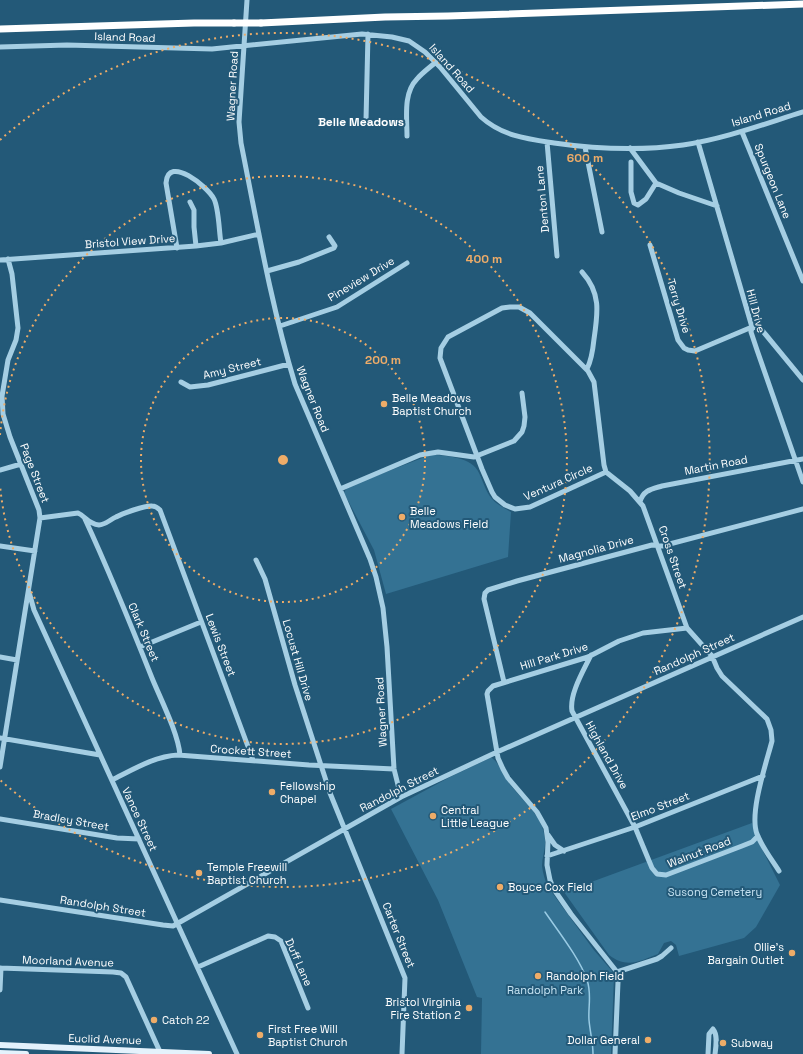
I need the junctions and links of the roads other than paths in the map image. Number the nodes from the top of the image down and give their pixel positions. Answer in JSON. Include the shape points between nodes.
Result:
{"nodes":[{"id":1,"x":247,"y":0,"type":"edge"},
{"id":2,"x":803,"y":4,"type":"edge"},
{"id":3,"x":0,"y":29,"type":"edge"},
{"id":4,"x":368,"y":34,"type":"junction"},
{"id":5,"x":244,"y":46,"type":"junction"},
{"id":6,"x":0,"y":47,"type":"edge"},
{"id":7,"x":436,"y":62,"type":"junction"},
{"id":8,"x":803,"y":112,"type":"edge"},
{"id":9,"x":366,"y":120,"type":"dead end"},
{"id":10,"x":742,"y":132,"type":"junction"},
{"id":11,"x":407,"y":136,"type":"dead end"},
{"id":12,"x":547,"y":142,"type":"junction"},
{"id":13,"x":698,"y":142,"type":"junction"},
{"id":14,"x":585,"y":147,"type":"junction"},
{"id":15,"x":630,"y":148,"type":"junction"},
{"id":16,"x":631,"y":162,"type":"dead end"},
{"id":17,"x":656,"y":183,"type":"junction"},
{"id":18,"x":190,"y":202,"type":"dead end"},
{"id":19,"x":717,"y":206,"type":"junction"},
{"id":20,"x":602,"y":232,"type":"dead end"},
{"id":21,"x":259,"y":234,"type":"junction"},
{"id":22,"x":329,"y":237,"type":"dead end"},
{"id":23,"x":221,"y":243,"type":"junction"},
{"id":24,"x":650,"y":245,"type":"dead end"},
{"id":25,"x":196,"y":246,"type":"junction"},
{"id":26,"x":177,"y":248,"type":"junction"},
{"id":27,"x":557,"y":256,"type":"dead end"},
{"id":28,"x":8,"y":259,"type":"junction"},
{"id":29,"x":0,"y":260,"type":"edge"},
{"id":30,"x":407,"y":263,"type":"dead end"},
{"id":31,"x":267,"y":271,"type":"junction"},
{"id":32,"x":582,"y":272,"type":"dead end"},
{"id":33,"x":803,"y":282,"type":"edge"},
{"id":34,"x":280,"y":326,"type":"junction"},
{"id":35,"x":752,"y":327,"type":"junction"},
{"id":36,"x":289,"y":364,"type":"junction"},
{"id":37,"x":587,"y":369,"type":"junction"},
{"id":38,"x":803,"y":380,"type":"edge"},
{"id":39,"x":181,"y":382,"type":"dead end"},
{"id":40,"x":522,"y":393,"type":"dead end"},
{"id":41,"x":477,"y":456,"type":"junction"},
{"id":42,"x":803,"y":459,"type":"edge"},
{"id":43,"x":796,"y":460,"type":"junction"},
{"id":44,"x":21,"y":464,"type":"junction"},
{"id":45,"x":0,"y":470,"type":"edge"},
{"id":46,"x":606,"y":472,"type":"junction"},
{"id":47,"x":803,"y":482,"type":"edge"},
{"id":48,"x":340,"y":488,"type":"junction"},
{"id":49,"x":640,"y":502,"type":"junction"},
{"id":50,"x":803,"y":510,"type":"edge"},
{"id":51,"x":40,"y":518,"type":"junction"},
{"id":52,"x":84,"y":519,"type":"junction"},
{"id":53,"x":0,"y":546,"type":"edge"},
{"id":54,"x":658,"y":546,"type":"junction"},
{"id":55,"x":35,"y":552,"type":"junction"},
{"id":56,"x":256,"y":560,"type":"dead end"},
{"id":57,"x":28,"y":591,"type":"junction"},
{"id":58,"x":803,"y":617,"type":"edge"},
{"id":59,"x":201,"y":622,"type":"junction"},
{"id":60,"x":687,"y":628,"type":"junction"},
{"id":61,"x":140,"y":647,"type":"junction"},
{"id":62,"x":591,"y":655,"type":"junction"},
{"id":63,"x":712,"y":656,"type":"junction"},
{"id":64,"x":0,"y":657,"type":"edge"},
{"id":65,"x":17,"y":660,"type":"junction"},
{"id":66,"x":504,"y":682,"type":"junction"},
{"id":67,"x":575,"y":718,"type":"junction"},
{"id":68,"x":2,"y":738,"type":"edge"},
{"id":69,"x":497,"y":752,"type":"junction"},
{"id":70,"x":100,"y":755,"type":"junction"},
{"id":71,"x":180,"y":755,"type":"junction"},
{"id":72,"x":253,"y":760,"type":"junction"},
{"id":73,"x":321,"y":765,"type":"junction"},
{"id":74,"x":0,"y":767,"type":"edge"},
{"id":75,"x":394,"y":769,"type":"junction"},
{"id":76,"x":763,"y":776,"type":"junction"},
{"id":77,"x":112,"y":780,"type":"junction"},
{"id":78,"x":401,"y":797,"type":"junction"},
{"id":79,"x":0,"y":819,"type":"edge"},
{"id":80,"x":635,"y":827,"type":"junction"},
{"id":81,"x":345,"y":830,"type":"junction"},
{"id":82,"x":548,"y":835,"type":"junction"},
{"id":83,"x":758,"y":836,"type":"junction"},
{"id":84,"x":139,"y":839,"type":"junction"},
{"id":85,"x":564,"y":851,"type":"junction"},
{"id":86,"x":547,"y":856,"type":"junction"},
{"id":87,"x":650,"y":863,"type":"joint"},
{"id":88,"x":779,"y":871,"type":"dead end"},
{"id":89,"x":0,"y":900,"type":"edge"},
{"id":90,"x":178,"y":923,"type":"junction"},
{"id":91,"x":671,"y":948,"type":"dead end"},
{"id":92,"x":198,"y":967,"type":"junction"},
{"id":93,"x":0,"y":968,"type":"edge"},
{"id":94,"x":617,"y":972,"type":"junction"},
{"id":95,"x":0,"y":990,"type":"edge"},
{"id":96,"x":308,"y":1008,"type":"dead end"},
{"id":97,"x":0,"y":1045,"type":"edge"},
{"id":98,"x":160,"y":1052,"type":"edge"},
{"id":99,"x":0,"y":1053,"type":"edge"},
{"id":100,"x":26,"y":1054,"type":"edge"},
{"id":101,"x":209,"y":1054,"type":"edge"},
{"id":102,"x":237,"y":1054,"type":"edge"},
{"id":103,"x":402,"y":1054,"type":"edge"},
{"id":104,"x":615,"y":1054,"type":"edge"},
{"id":105,"x":708,"y":1054,"type":"edge"},
{"id":106,"x":715,"y":1054,"type":"edge"}],
"edges":[{"from":1,"to":5,"type":"street","name":"Wagner Road"},
{"from":2,"to":3,"type":"highway","bridge":true},
{"from":4,"to":5,"type":"street","name":"Island Road"},
{"from":4,"to":7,"type":"street","name":"Island Road","via":[[409,41]]},
{"from":4,"to":9,"type":"street"},
{"from":5,"to":6,"type":"street","name":"Island Road","via":[[194,49],[73,45]]},
{"from":5,"to":21,"type":"street","name":"Wagner Road","via":[[239,130]]},
{"from":7,"to":11,"type":"street","via":[[417,79],[409,92]]},
{"from":7,"to":12,"type":"street","name":"Island Road","via":[[481,117],[493,127],[511,135]]},
{"from":8,"to":10,"type":"street","name":"Island Road"},
{"from":10,"to":13,"type":"street","name":"Island Road"},
{"from":10,"to":33,"type":"street","name":"Spurgeon Lane"},
{"from":12,"to":14,"type":"street","name":"Island Road"},
{"from":12,"to":27,"type":"street","name":"Denton Lane"},
{"from":13,"to":15,"type":"street","name":"Island Road"},
{"from":13,"to":19,"type":"street","name":"Hill Drive"},
{"from":14,"to":15,"type":"street","name":"Island Road"},
{"from":14,"to":20,"type":"street"},
{"from":15,"to":17,"type":"street"},
{"from":16,"to":17,"type":"street","via":[[633,201],[636,204],[646,199]]},
{"from":17,"to":19,"type":"street"},
{"from":18,"to":25,"type":"street","via":[[194,210]]},
{"from":19,"to":35,"type":"street","name":"Hill Drive"},
{"from":21,"to":23,"type":"street","name":"Bristol View Drive"},
{"from":21,"to":31,"type":"street","name":"Wagner Road"},
{"from":22,"to":31,"type":"street","via":[[334,248]]},
{"from":23,"to":25,"type":"street","name":"Bristol View Drive"},
{"from":23,"to":26,"type":"street","via":[[215,202],[211,194],[202,184],[183,173],[172,172],[166,183]]},
{"from":24,"to":35,"type":"street","name":"Terry Drive","via":[[678,340],[684,348],[698,351]]},
{"from":25,"to":26,"type":"street","name":"Bristol View Drive"},
{"from":26,"to":28,"type":"street","name":"Bristol View Drive"},
{"from":28,"to":29,"type":"street","name":"Bristol View Drive"},
{"from":28,"to":44,"type":"street","name":"Page Street","via":[[12,274],[17,334],[8,360],[2,405],[5,424]]},
{"from":30,"to":34,"type":"street","name":"Pineview Drive","via":[[337,307]]},
{"from":31,"to":34,"type":"street","name":"Wagner Road"},
{"from":32,"to":37,"type":"street","via":[[594,289],[598,308]]},
{"from":34,"to":36,"type":"street","name":"Wagner Road"},
{"from":35,"to":38,"type":"street","via":[[760,328]]},
{"from":35,"to":43,"type":"street","name":"Hill Drive","via":[[751,332]]},
{"from":36,"to":39,"type":"street","name":"Amy Street","via":[[208,385],[190,387]]},
{"from":36,"to":48,"type":"street","name":"Wagner Road","via":[[295,384]]},
{"from":37,"to":41,"type":"street","name":"Ventura Circle","via":[[530,313],[519,307],[502,308],[448,337],[441,348],[441,362]]},
{"from":37,"to":46,"type":"street","name":"Ventura Circle","via":[[594,382]]},
{"from":40,"to":41,"type":"street","via":[[525,421],[522,432],[514,441]]},
{"from":41,"to":46,"type":"street","name":"Ventura Circle","via":[[495,497],[505,505],[515,508],[536,505]]},
{"from":41,"to":48,"type":"street","via":[[446,452],[426,453]]},
{"from":42,"to":43,"type":"street","name":"Martin Road"},
{"from":43,"to":47,"type":"street","name":"Hill Drive"},
{"from":43,"to":49,"type":"street","name":"Martin Road","via":[[655,488],[645,492]]},
{"from":44,"to":45,"type":"street"},
{"from":44,"to":51,"type":"street","name":"Page Street"},
{"from":46,"to":49,"type":"street","name":"Cross Street","via":[[630,490]]},
{"from":48,"to":75,"type":"street","name":"Wagner Road","via":[[370,559],[379,590],[387,647]]},
{"from":49,"to":54,"type":"street","name":"Cross Street","via":[[648,516]]},
{"from":50,"to":54,"type":"street","name":"Magnolia Drive"},
{"from":51,"to":52,"type":"street","name":"Lewis Street","via":[[74,512],[81,514]]},
{"from":51,"to":55,"type":"street","name":"Page Street"},
{"from":52,"to":59,"type":"street","name":"Lewis Street","via":[[103,524],[125,513],[150,506],[160,510]]},
{"from":52,"to":61,"type":"street","name":"Clark Street"},
{"from":53,"to":55,"type":"street"},
{"from":54,"to":60,"type":"street","name":"Cross Street"},
{"from":54,"to":66,"type":"street","name":"Magnolia Drive","via":[[652,545],[488,590],[484,599]]},
{"from":55,"to":57,"type":"street","name":"Page Street"},
{"from":56,"to":73,"type":"street","name":"Locust Hill Drive","via":[[265,580]]},
{"from":57,"to":65,"type":"street","name":"Page Street"},
{"from":57,"to":70,"type":"street","name":"Vance Street","via":[[34,610]]},
{"from":58,"to":63,"type":"street","name":"Randolph Street"},
{"from":59,"to":61,"type":"street"},
{"from":59,"to":72,"type":"street","name":"Lewis Street"},
{"from":60,"to":62,"type":"street","name":"Hill Park Drive","via":[[643,633],[618,641]]},
{"from":60,"to":63,"type":"street","name":"Cross Street"},
{"from":61,"to":71,"type":"street","name":"Clark Street","via":[[179,745]]},
{"from":62,"to":66,"type":"street","name":"Hill Park Drive"},
{"from":62,"to":67,"type":"street","name":"Highland Drive","via":[[580,678],[571,707]]},
{"from":63,"to":67,"type":"street","name":"Randolph Street"},
{"from":63,"to":76,"type":"street","name":"Cross Street","via":[[722,676],[764,715],[769,724],[772,741]]},
{"from":64,"to":65,"type":"street"},
{"from":65,"to":68,"type":"street","name":"Page Street"},
{"from":66,"to":69,"type":"street","name":"Hill Park Drive","via":[[490,688],[486,694]]},
{"from":67,"to":69,"type":"street","name":"Randolph Street"},
{"from":67,"to":80,"type":"street","name":"Highland Drive"},
{"from":68,"to":70,"type":"street"},
{"from":68,"to":74,"type":"street","name":"Page Street"},
{"from":69,"to":78,"type":"street","name":"Randolph Street"},
{"from":69,"to":82,"type":"street","via":[[508,778],[537,812]]},
{"from":70,"to":77,"type":"street","name":"Vance Street"},
{"from":71,"to":72,"type":"street","name":"Crockett Street"},
{"from":71,"to":77,"type":"street","name":"Crockett Street","via":[[154,760]]},
{"from":72,"to":73,"type":"street","name":"Crockett Street"},
{"from":73,"to":75,"type":"street","name":"Crockett Street"},
{"from":73,"to":81,"type":"street","name":"Locust Hill Drive"},
{"from":75,"to":78,"type":"street","name":"Wagner Road"},
{"from":76,"to":80,"type":"street","name":"Elmo Street"},
{"from":76,"to":83,"type":"street","name":"Cross Street","via":[[756,809]]},
{"from":77,"to":84,"type":"street","name":"Vance Street"},
{"from":78,"to":81,"type":"street","name":"Randolph Street"},
{"from":79,"to":84,"type":"street","name":"Bradley Street","via":[[117,838]]},
{"from":80,"to":85,"type":"street","name":"Elmo Street"},
{"from":80,"to":87,"type":"street","name":"Highland Drive"},
{"from":81,"to":90,"type":"street","name":"Randolph Street"},
{"from":81,"to":103,"type":"street","name":"Carter Street","via":[[405,978]]},
{"from":82,"to":85,"type":"street","via":[[555,845]]},
{"from":82,"to":86,"type":"street"},
{"from":83,"to":87,"type":"street","name":"Walnut Road","via":[[752,842],[666,875],[657,874]]},
{"from":83,"to":88,"type":"street"},
{"from":84,"to":90,"type":"street","name":"Vance Street"},
{"from":85,"to":86,"type":"street","name":"Elmo Street"},
{"from":86,"to":94,"type":"street","via":[[548,873],[553,888]]},
{"from":89,"to":90,"type":"street","name":"Randolph Street","via":[[163,926]]},
{"from":90,"to":92,"type":"street","name":"Vance Street"},
{"from":91,"to":94,"type":"street","via":[[656,959]]},
{"from":92,"to":96,"type":"street","name":"Duff Lane","via":[[263,938],[275,936],[280,941]]},
{"from":92,"to":102,"type":"street","name":"Vance Street"},
{"from":93,"to":95,"type":"street"},
{"from":93,"to":98,"type":"street","name":"Moorland Avenue","via":[[123,974]]},
{"from":94,"to":104,"type":"street"},
{"from":97,"to":98,"type":"main road","name":"Euclid Avenue"},
{"from":98,"to":101,"type":"main road","name":"Euclid Avenue"},
{"from":99,"to":100,"type":"main road"},
{"from":105,"to":106,"type":"street","via":[[713,1029],[716,1031]]}]}
